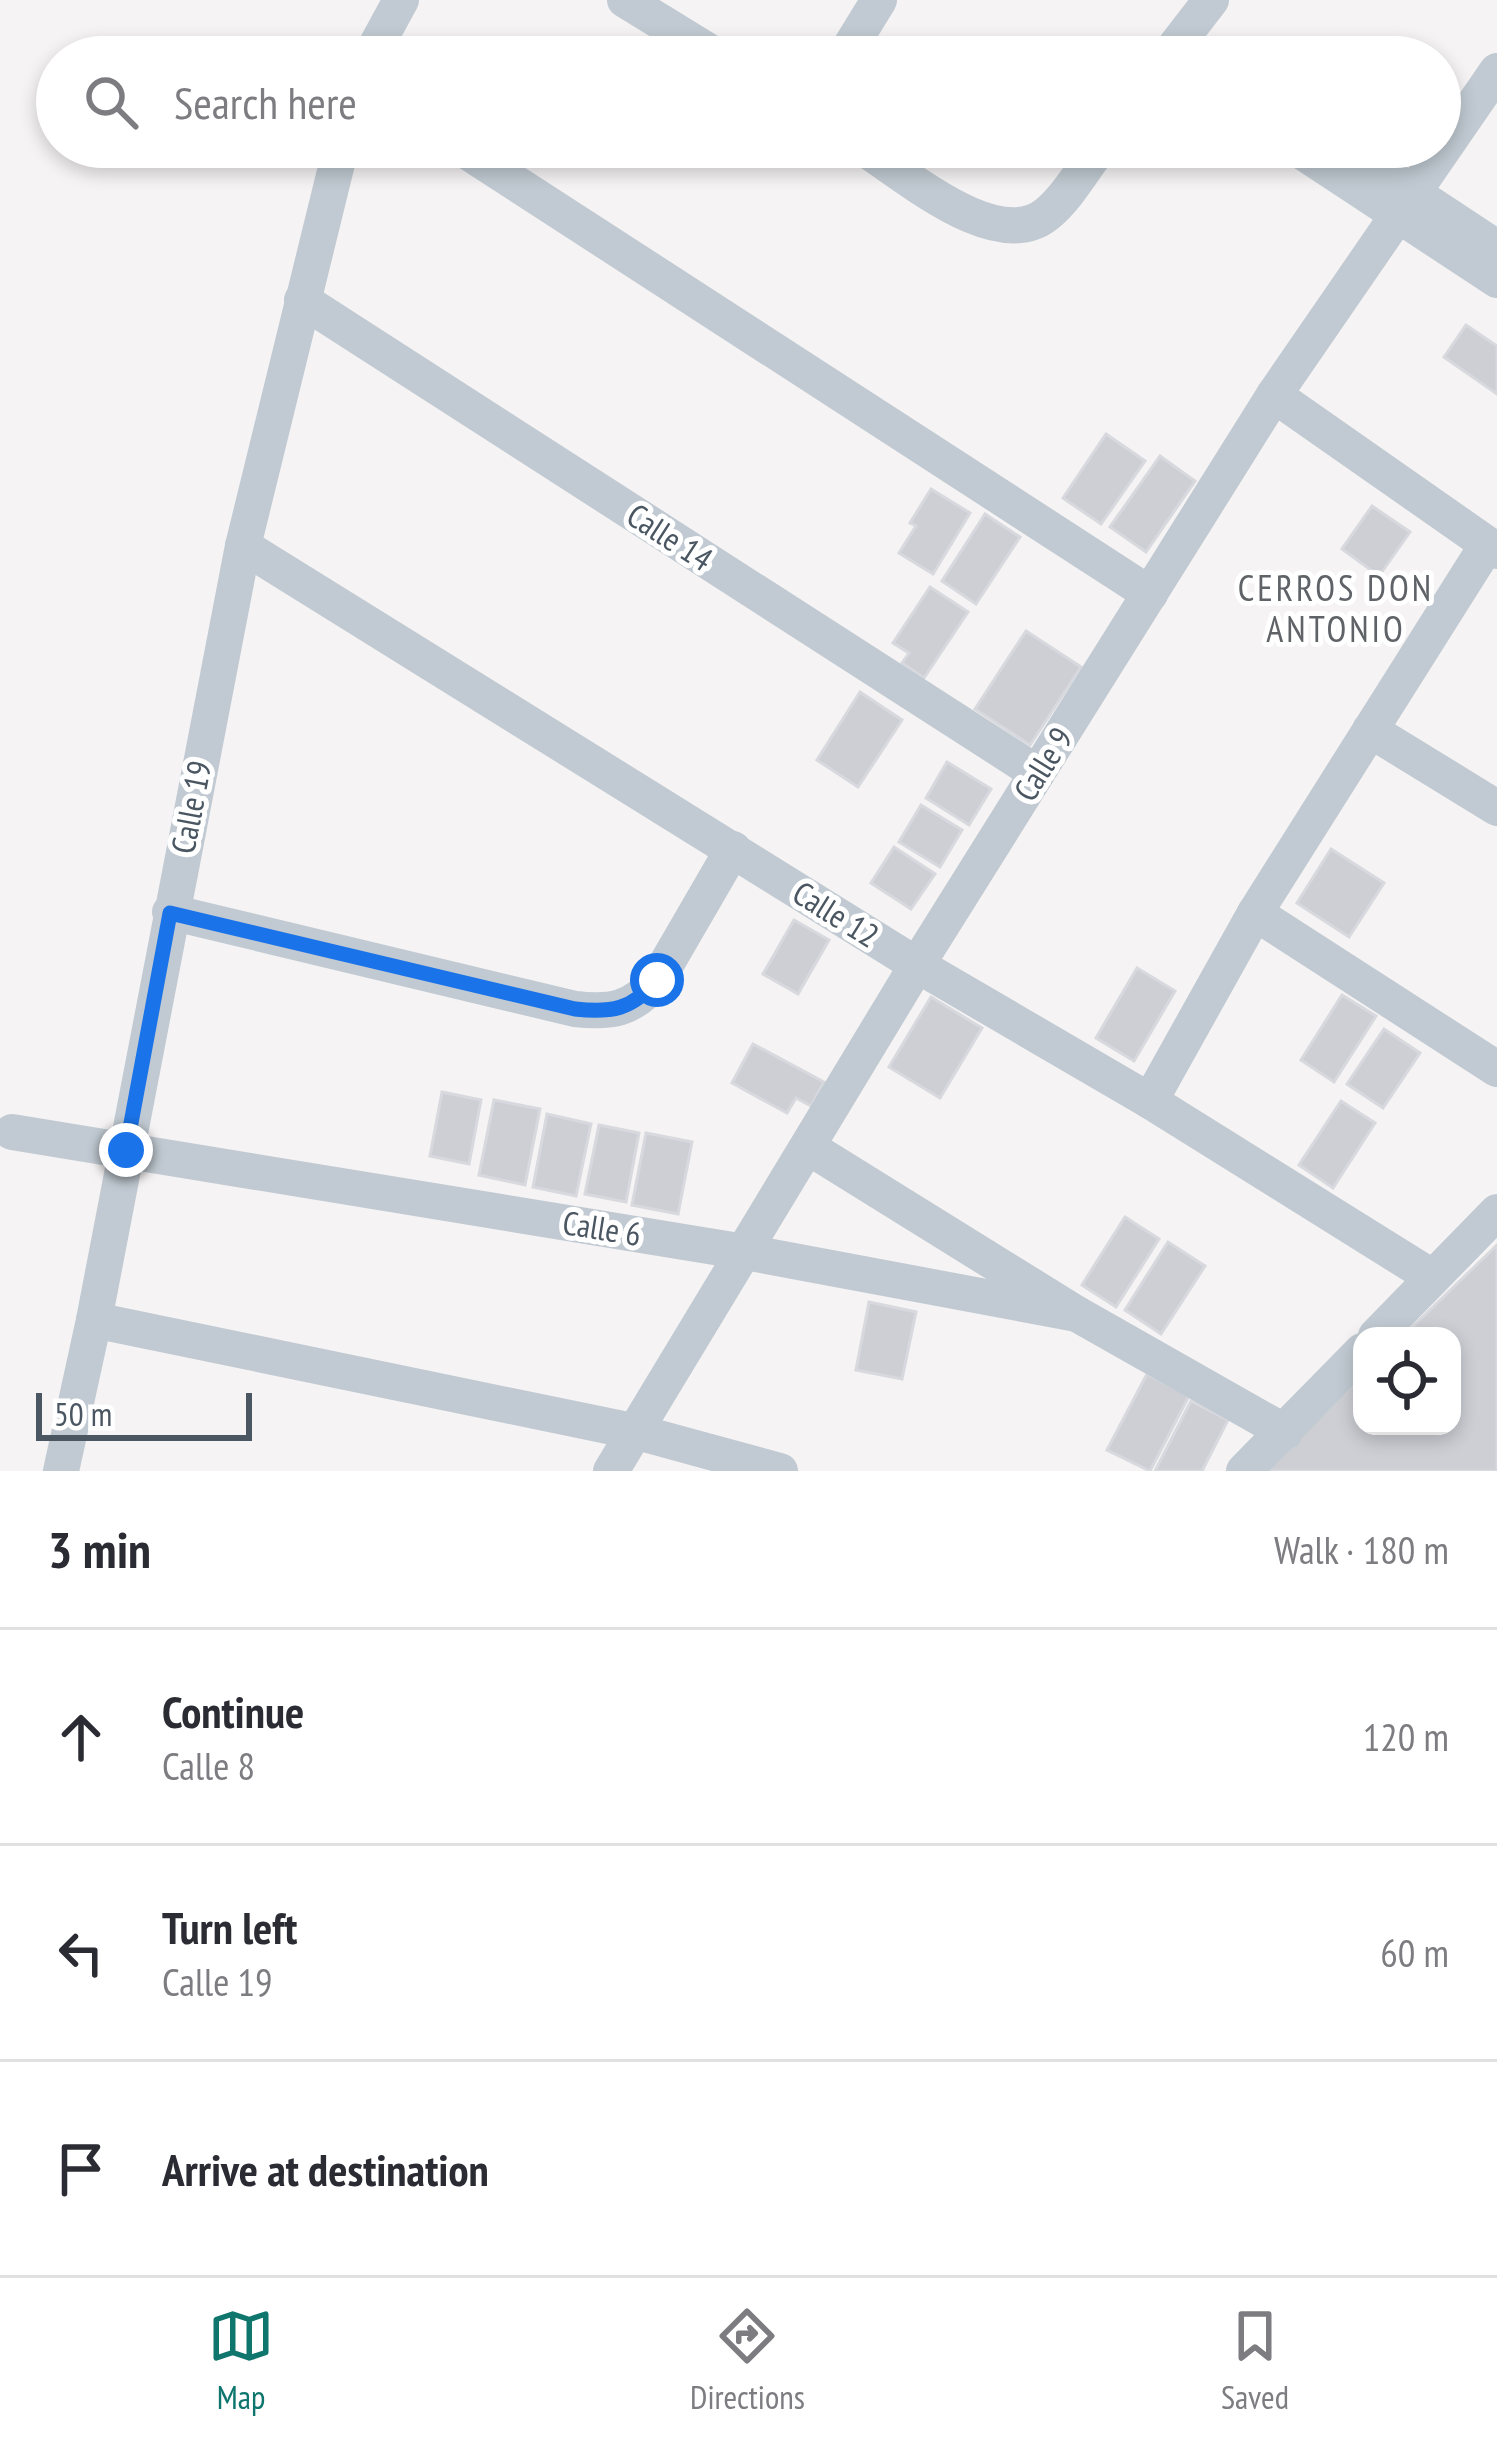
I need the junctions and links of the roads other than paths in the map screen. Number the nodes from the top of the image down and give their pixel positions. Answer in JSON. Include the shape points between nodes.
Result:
{"nodes":[{"id":1,"x":401,"y":0,"type":"edge"},
{"id":2,"x":879,"y":0,"type":"edge"},
{"id":3,"x":1211,"y":0,"type":"edge"},
{"id":4,"x":630,"y":1,"type":"edge"},
{"id":5,"x":381,"y":36,"type":"edge"},
{"id":6,"x":685,"y":36,"type":"edge"},
{"id":7,"x":857,"y":36,"type":"edge"},
{"id":8,"x":1194,"y":36,"type":"edge"},
{"id":9,"x":1497,"y":71,"type":"edge"},
{"id":10,"x":1461,"y":122,"type":"edge"},
{"id":11,"x":335,"y":168,"type":"edge"},
{"id":12,"x":492,"y":168,"type":"edge"},
{"id":13,"x":895,"y":168,"type":"edge"},
{"id":14,"x":1084,"y":168,"type":"edge"},
{"id":15,"x":1334,"y":168,"type":"edge"},
{"id":16,"x":1366,"y":168,"type":"edge"},
{"id":17,"x":1428,"y":168,"type":"edge"},
{"id":18,"x":1403,"y":204,"type":"junction"},
{"id":19,"x":1497,"y":248,"type":"edge"},
{"id":20,"x":1497,"y":280,"type":"edge"},
{"id":21,"x":302,"y":300,"type":"junction"},
{"id":22,"x":1274,"y":395,"type":"junction"},
{"id":23,"x":243,"y":546,"type":"junction"},
{"id":24,"x":1492,"y":548,"type":"edge"},
{"id":25,"x":1150,"y":594,"type":"junction"},
{"id":26,"x":1370,"y":730,"type":"junction"},
{"id":27,"x":1037,"y":773,"type":"junction"},
{"id":28,"x":1497,"y":808,"type":"edge"},
{"id":29,"x":733,"y":849,"type":"junction"},
{"id":30,"x":170,"y":913,"type":"junction"},
{"id":31,"x":1255,"y":913,"type":"junction"},
{"id":32,"x":917,"y":965,"type":"junction"},
{"id":33,"x":1497,"y":1069,"type":"edge"},
{"id":34,"x":1150,"y":1101,"type":"junction"},
{"id":35,"x":12,"y":1132,"type":"dead end"},
{"id":36,"x":808,"y":1147,"type":"junction"},
{"id":37,"x":126,"y":1150,"type":"junction"},
{"id":38,"x":1497,"y":1212,"type":"edge"},
{"id":39,"x":745,"y":1252,"type":"junction"},
{"id":40,"x":1432,"y":1277,"type":"junction"},
{"id":41,"x":1077,"y":1313,"type":"junction"},
{"id":42,"x":94,"y":1320,"type":"junction"},
{"id":43,"x":1385,"y":1327,"type":"edge"},
{"id":44,"x":1353,"y":1360,"type":"edge"},
{"id":45,"x":637,"y":1432,"type":"junction"},
{"id":46,"x":1285,"y":1432,"type":"junction"},
{"id":47,"x":61,"y":1471,"type":"edge"},
{"id":48,"x":611,"y":1471,"type":"edge"},
{"id":49,"x":780,"y":1471,"type":"edge"},
{"id":50,"x":1244,"y":1471,"type":"edge"}],
"edges":[{"from":1,"to":5,"type":"street"},
{"from":2,"to":7,"type":"street"},
{"from":3,"to":8,"type":"street"},
{"from":4,"to":6,"type":"street"},
{"from":9,"to":10,"type":"street","name":"Calle 9"},
{"from":11,"to":21,"type":"street","name":"Calle 19"},
{"from":12,"to":25,"type":"street"},
{"from":13,"to":14,"type":"street","via":[[993,225],[1046,216]]},
{"from":15,"to":18,"type":"street"},
{"from":16,"to":18,"type":"street"},
{"from":17,"to":18,"type":"street","name":"Calle 9"},
{"from":18,"to":19,"type":"street"},
{"from":18,"to":20,"type":"street"},
{"from":18,"to":22,"type":"street","name":"Calle 9"},
{"from":21,"to":23,"type":"street","name":"Calle 19"},
{"from":21,"to":27,"type":"street","name":"Calle 14"},
{"from":22,"to":24,"type":"street"},
{"from":22,"to":25,"type":"street","name":"Calle 9"},
{"from":23,"to":29,"type":"street","name":"Calle 12"},
{"from":23,"to":30,"type":"street","name":"Calle 19"},
{"from":24,"to":26,"type":"street"},
{"from":25,"to":27,"type":"street","name":"Calle 9"},
{"from":26,"to":28,"type":"street"},
{"from":26,"to":31,"type":"street"},
{"from":27,"to":32,"type":"street","name":"Calle 9"},
{"from":29,"to":30,"type":"street","via":[[657,980],[644,996],[607,1013]]},
{"from":29,"to":32,"type":"street","name":"Calle 12"},
{"from":30,"to":37,"type":"street","name":"Calle 19"},
{"from":31,"to":33,"type":"street"},
{"from":31,"to":34,"type":"street"},
{"from":32,"to":34,"type":"street","name":"Calle 12"},
{"from":32,"to":36,"type":"street","name":"Calle 9"},
{"from":34,"to":40,"type":"street","name":"Calle 12"},
{"from":35,"to":37,"type":"street","name":"Calle 6"},
{"from":36,"to":39,"type":"street","name":"Calle 9"},
{"from":36,"to":41,"type":"street"},
{"from":37,"to":39,"type":"street","name":"Calle 6"},
{"from":37,"to":42,"type":"street","name":"Calle 19"},
{"from":38,"to":40,"type":"street"},
{"from":39,"to":41,"type":"street","name":"Calle 6"},
{"from":39,"to":45,"type":"street","name":"Calle 9"},
{"from":40,"to":43,"type":"street"},
{"from":41,"to":46,"type":"street"},
{"from":42,"to":45,"type":"street"},
{"from":42,"to":47,"type":"street","name":"Calle 19"},
{"from":44,"to":46,"type":"street"},
{"from":45,"to":48,"type":"street","name":"Calle 9"},
{"from":45,"to":49,"type":"street"},
{"from":46,"to":50,"type":"street"}]}
